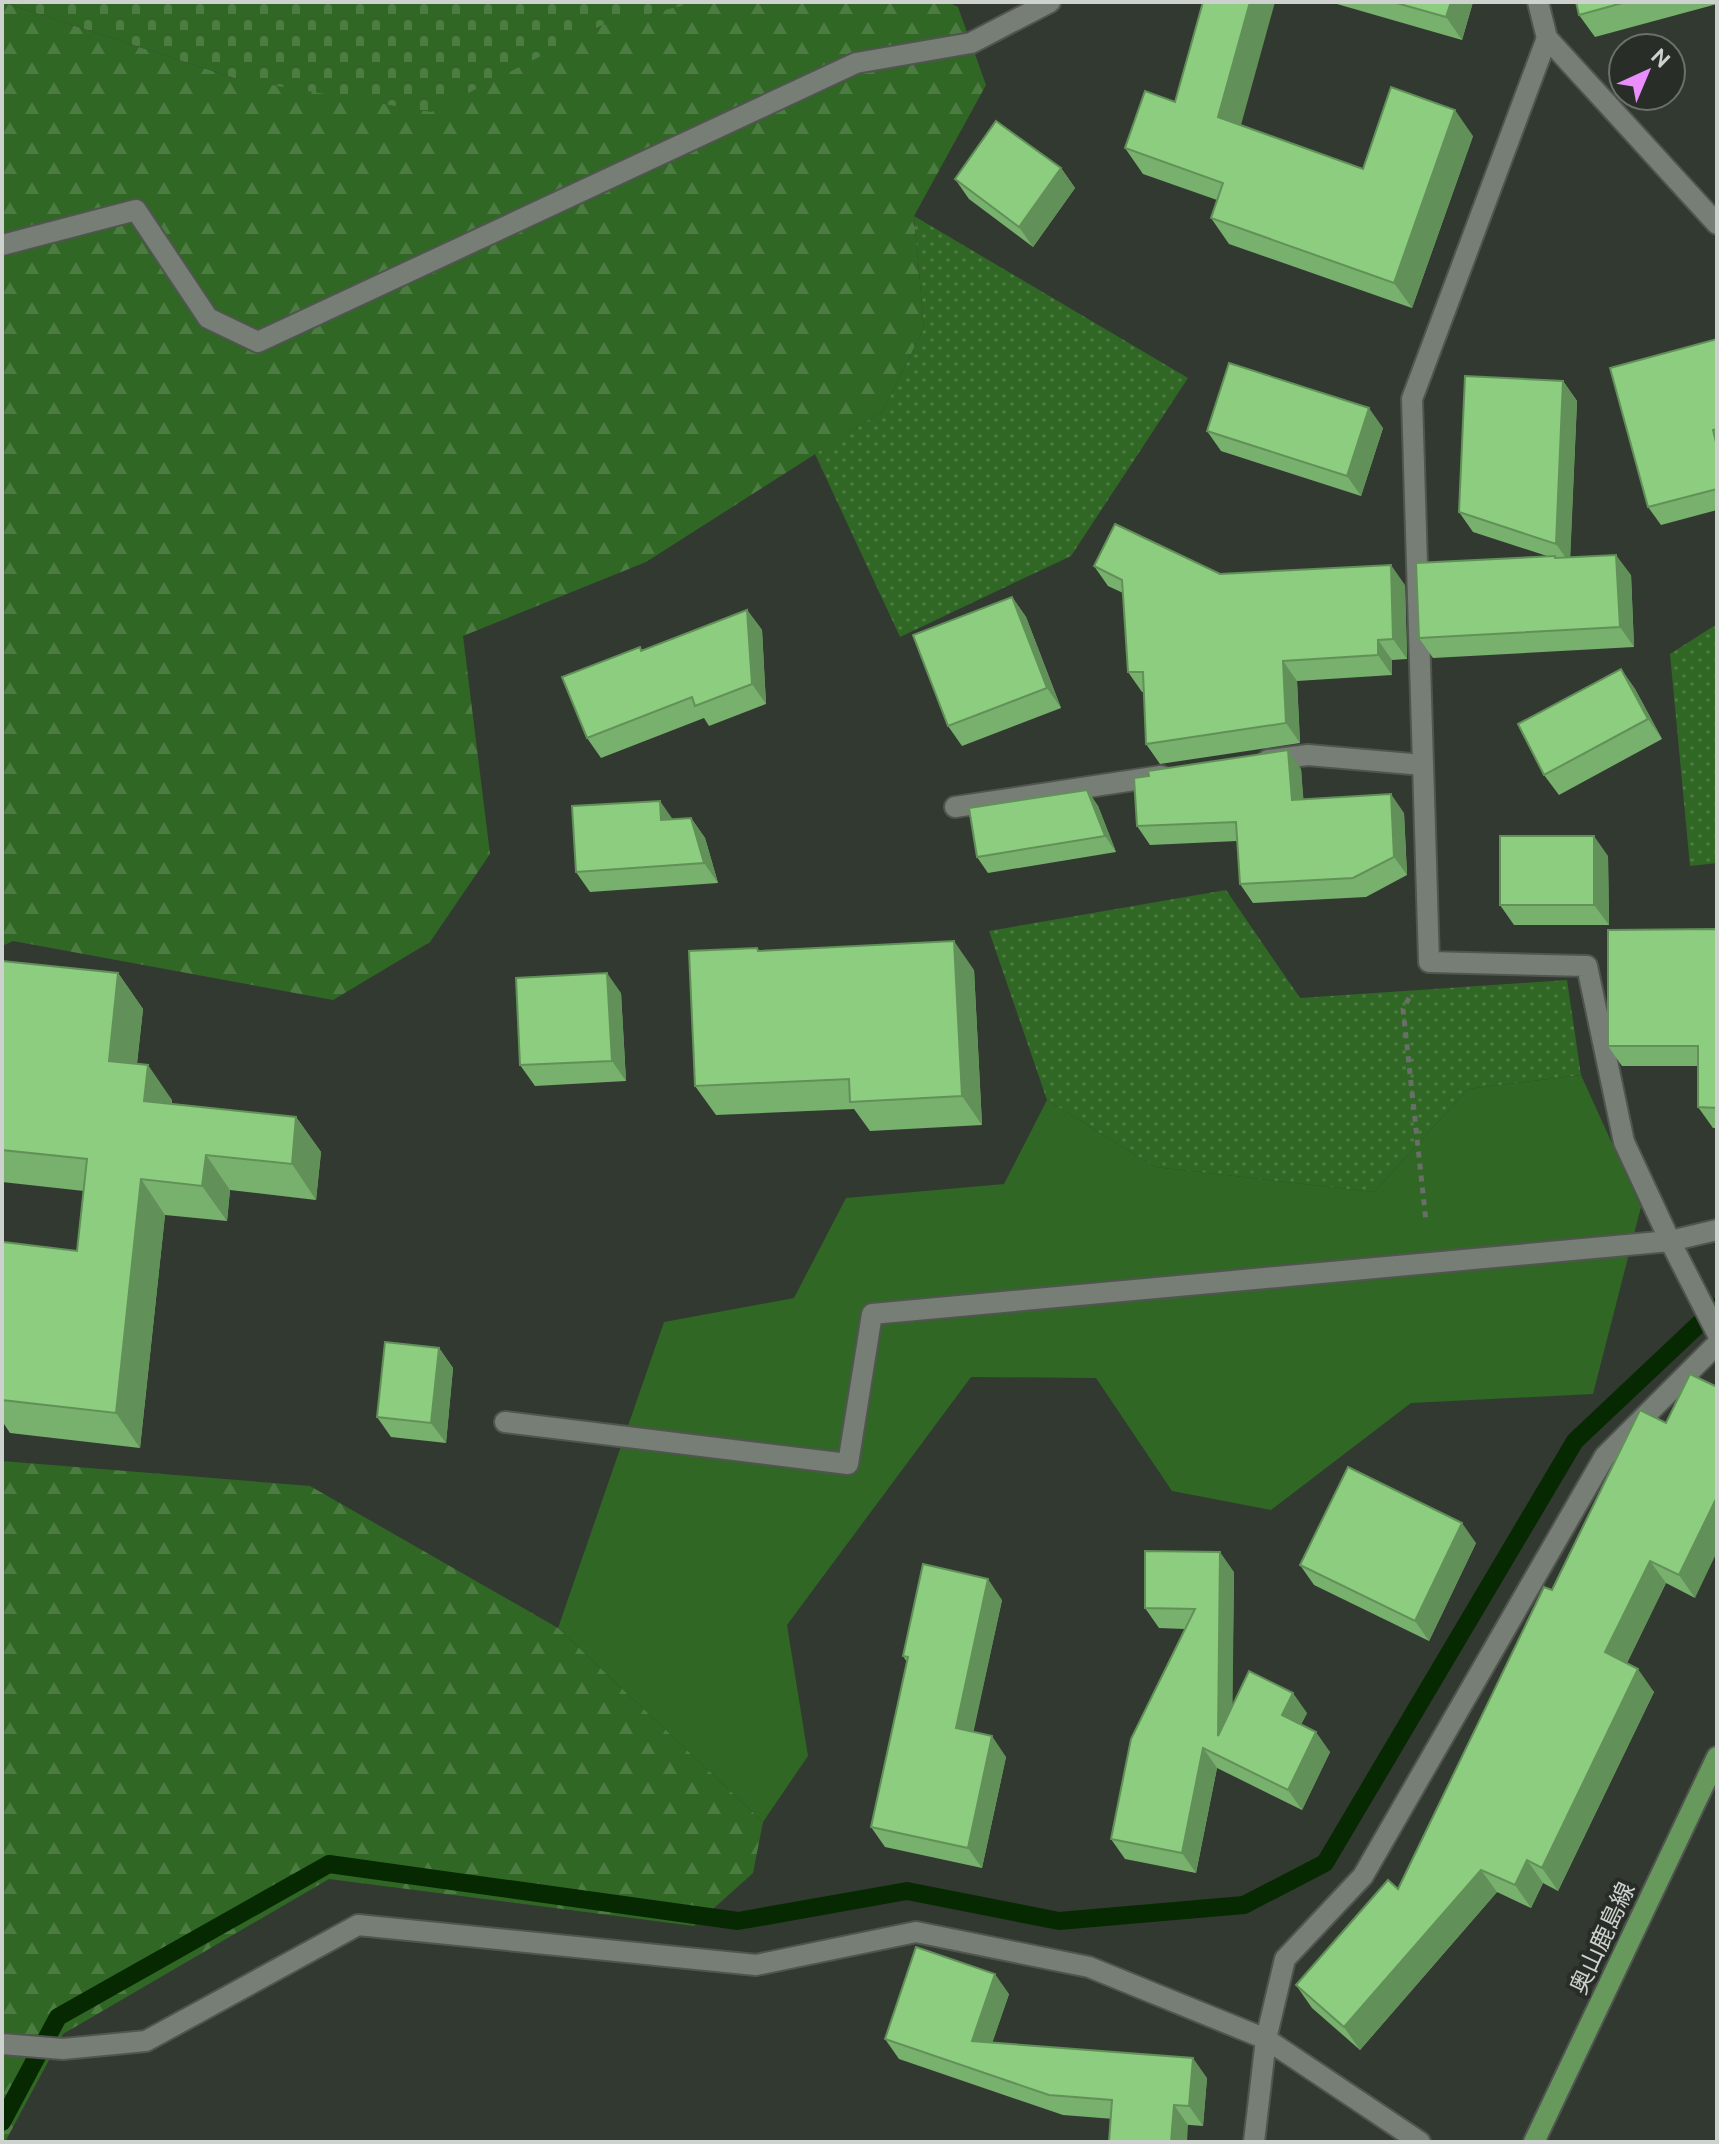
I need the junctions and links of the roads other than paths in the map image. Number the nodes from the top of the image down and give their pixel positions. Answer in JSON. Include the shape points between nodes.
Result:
{"nodes":[{"id":1,"x":1050,"y":2,"type":"edge"},
{"id":2,"x":1538,"y":2,"type":"edge"},
{"id":3,"x":1547,"y":38,"type":"junction"},
{"id":4,"x":1717,"y":224,"type":"edge"},
{"id":5,"x":2,"y":245,"type":"edge"},
{"id":6,"x":1247,"y":764,"type":"edge"},
{"id":7,"x":1423,"y":765,"type":"junction"},
{"id":8,"x":1185,"y":773,"type":"edge"},
{"id":9,"x":955,"y":807,"type":"dead end"},
{"id":10,"x":1717,"y":1230,"type":"edge"},
{"id":11,"x":1670,"y":1241,"type":"junction"},
{"id":12,"x":1717,"y":1333,"type":"edge"},
{"id":13,"x":1717,"y":1344,"type":"edge"},
{"id":14,"x":505,"y":1422,"type":"dead end"},
{"id":15,"x":1717,"y":1757,"type":"edge"},
{"id":16,"x":1266,"y":2039,"type":"junction"},
{"id":17,"x":11,"y":2044,"type":"edge"},
{"id":18,"x":1254,"y":2142,"type":"edge"},
{"id":19,"x":1420,"y":2142,"type":"edge"},
{"id":20,"x":1534,"y":2142,"type":"edge"}],
"edges":[{"from":1,"to":5,"type":"street","via":[[971,43],[856,63],[258,342],[208,318],[136,210]]},
{"from":2,"to":3,"type":"street"},
{"from":3,"to":4,"type":"street"},
{"from":3,"to":7,"type":"street","via":[[1412,399]]},
{"from":6,"to":7,"type":"street","via":[[1308,755]]},
{"from":7,"to":11,"type":"street","via":[[1429,962],[1587,966],[1624,1142]]},
{"from":8,"to":9,"type":"street"},
{"from":10,"to":11,"type":"street"},
{"from":11,"to":12,"type":"street"},
{"from":11,"to":14,"type":"street","via":[[872,1314],[848,1464]]},
{"from":13,"to":16,"type":"street","via":[[1605,1456],[1363,1876],[1285,1959]]},
{"from":15,"to":20,"type":"main road","name":"奥山鹿島線"},
{"from":16,"to":17,"type":"street","via":[[1089,1967],[916,1932],[756,1965],[358,1925],[146,2041],[63,2049]]},
{"from":16,"to":18,"type":"street"},
{"from":16,"to":19,"type":"street"}]}
